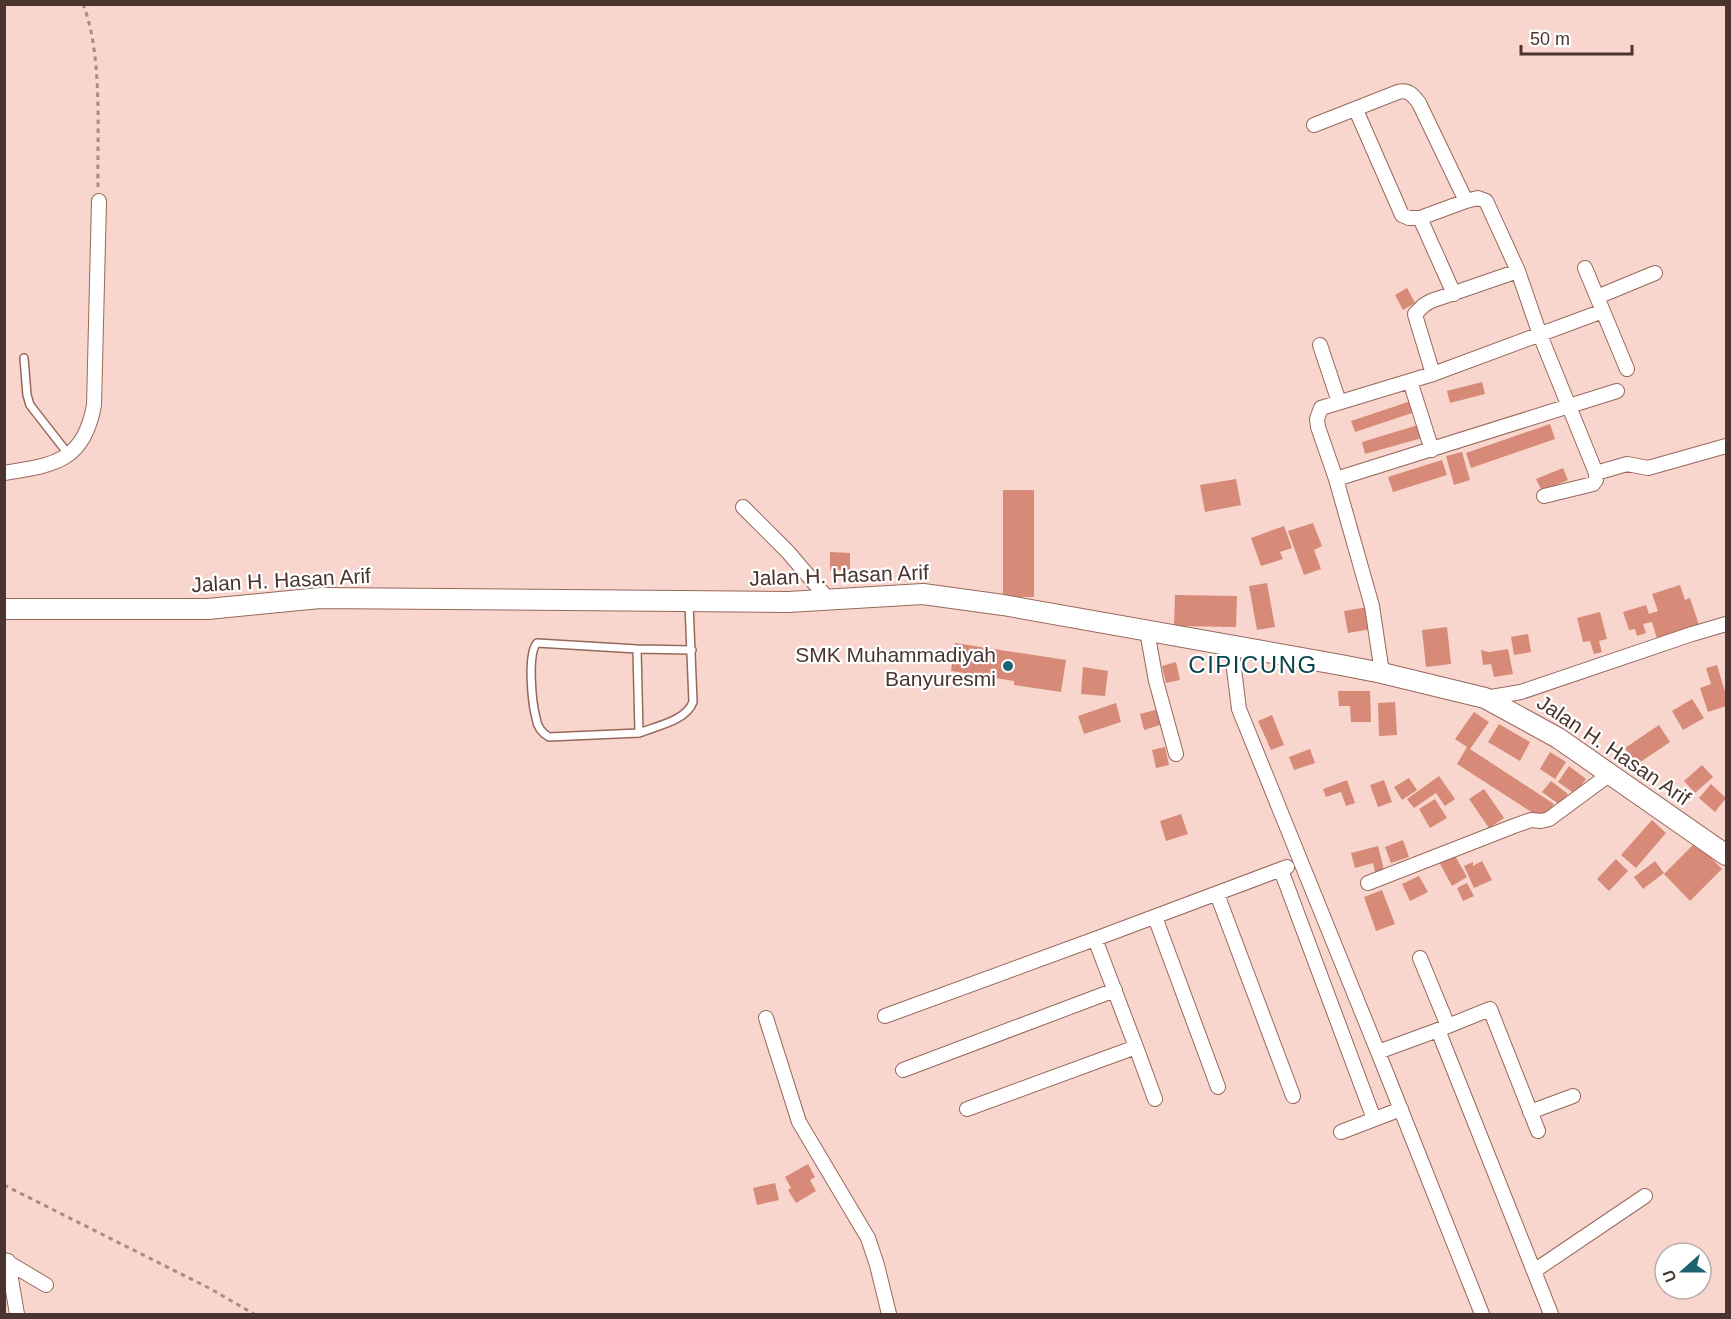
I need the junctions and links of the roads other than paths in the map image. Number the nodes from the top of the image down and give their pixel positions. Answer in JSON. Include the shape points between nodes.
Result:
{"nodes":[{"id":1,"x":1356,"y":110,"type":"junction"},
{"id":2,"x":1314,"y":125,"type":"dead end"},
{"id":3,"x":99,"y":201,"type":"road end"},
{"id":4,"x":1466,"y":201,"type":"junction"},
{"id":5,"x":1420,"y":218,"type":"junction"},
{"id":6,"x":1585,"y":268,"type":"dead end"},
{"id":7,"x":1518,"y":271,"type":"junction"},
{"id":8,"x":1655,"y":273,"type":"dead end"},
{"id":9,"x":1454,"y":294,"type":"junction"},
{"id":10,"x":1597,"y":297,"type":"junction"},
{"id":11,"x":1603,"y":311,"type":"junction"},
{"id":12,"x":1540,"y":335,"type":"junction"},
{"id":13,"x":1320,"y":345,"type":"dead end"},
{"id":14,"x":24,"y":358,"type":"dead end"},
{"id":15,"x":1627,"y":369,"type":"dead end"},
{"id":16,"x":1433,"y":374,"type":"junction"},
{"id":17,"x":1410,"y":381,"type":"junction"},
{"id":18,"x":1617,"y":391,"type":"dead end"},
{"id":19,"x":1339,"y":402,"type":"junction"},
{"id":20,"x":1568,"y":406,"type":"junction"},
{"id":21,"x":1726,"y":446,"type":"edge"},
{"id":22,"x":1432,"y":450,"type":"junction"},
{"id":23,"x":68,"y":453,"type":"junction"},
{"id":24,"x":4,"y":472,"type":"edge"},
{"id":25,"x":1596,"y":473,"type":"junction"},
{"id":26,"x":1336,"y":479,"type":"junction"},
{"id":27,"x":1544,"y":496,"type":"dead end"},
{"id":28,"x":743,"y":507,"type":"dead end"},
{"id":29,"x":828,"y":600,"type":"junction"},
{"id":30,"x":688,"y":601,"type":"junction"},
{"id":31,"x":4,"y":609,"type":"edge"},
{"id":32,"x":1726,"y":624,"type":"edge"},
{"id":33,"x":1147,"y":631,"type":"junction"},
{"id":34,"x":1231,"y":645,"type":"junction"},
{"id":35,"x":637,"y":649,"type":"junction"},
{"id":36,"x":692,"y":650,"type":"junction"},
{"id":37,"x":1382,"y":673,"type":"junction"},
{"id":38,"x":1485,"y":698,"type":"junction"},
{"id":39,"x":639,"y":733,"type":"junction"},
{"id":40,"x":1176,"y":754,"type":"dead end"},
{"id":41,"x":1610,"y":774,"type":"junction"},
{"id":42,"x":1726,"y":855,"type":"edge"},
{"id":43,"x":1301,"y":862,"type":"junction"},
{"id":44,"x":1281,"y":870,"type":"junction"},
{"id":45,"x":1368,"y":883,"type":"dead end"},
{"id":46,"x":1217,"y":894,"type":"junction"},
{"id":47,"x":1155,"y":917,"type":"junction"},
{"id":48,"x":1095,"y":939,"type":"junction"},
{"id":49,"x":1420,"y":958,"type":"dead end"},
{"id":50,"x":1115,"y":990,"type":"junction"},
{"id":51,"x":885,"y":1016,"type":"dead end"},
{"id":52,"x":766,"y":1017,"type":"dead end"},
{"id":53,"x":1443,"y":1028,"type":"junction"},
{"id":54,"x":1136,"y":1047,"type":"junction"},
{"id":55,"x":1378,"y":1052,"type":"junction"},
{"id":56,"x":903,"y":1070,"type":"dead end"},
{"id":57,"x":1218,"y":1087,"type":"dead end"},
{"id":58,"x":1293,"y":1096,"type":"dead end"},
{"id":59,"x":1573,"y":1096,"type":"dead end"},
{"id":60,"x":1155,"y":1099,"type":"dead end"},
{"id":61,"x":967,"y":1109,"type":"dead end"},
{"id":62,"x":1401,"y":1109,"type":"junction"},
{"id":63,"x":1530,"y":1112,"type":"junction"},
{"id":64,"x":1374,"y":1119,"type":"junction"},
{"id":65,"x":1538,"y":1131,"type":"dead end"},
{"id":66,"x":1341,"y":1132,"type":"dead end"},
{"id":67,"x":1645,"y":1196,"type":"dead end"},
{"id":68,"x":6,"y":1261,"type":"edge"},
{"id":69,"x":1534,"y":1271,"type":"junction"},
{"id":70,"x":46,"y":1285,"type":"dead end"},
{"id":71,"x":17,"y":1314,"type":"edge"},
{"id":72,"x":889,"y":1314,"type":"edge"},
{"id":73,"x":1482,"y":1314,"type":"edge"},
{"id":74,"x":1551,"y":1314,"type":"edge"}],
"edges":[{"from":1,"to":2,"type":"street"},
{"from":1,"to":4,"type":"street","via":[[1403,91],[1414,97]]},
{"from":1,"to":5,"type":"street","via":[[1402,215]]},
{"from":3,"to":23,"type":"street","via":[[94,405],[91,425],[83,440]]},
{"from":4,"to":5,"type":"street"},
{"from":4,"to":7,"type":"street","via":[[1486,201]]},
{"from":5,"to":9,"type":"street"},
{"from":6,"to":10,"type":"street"},
{"from":7,"to":9,"type":"street"},
{"from":7,"to":12,"type":"street"},
{"from":8,"to":10,"type":"street"},
{"from":9,"to":16,"type":"street","via":[[1424,305],[1415,314]]},
{"from":10,"to":11,"type":"street"},
{"from":11,"to":12,"type":"street"},
{"from":11,"to":15,"type":"street"},
{"from":12,"to":16,"type":"street"},
{"from":12,"to":20,"type":"street"},
{"from":13,"to":19,"type":"street"},
{"from":14,"to":23,"type":"lane","via":[[30,405]]},
{"from":16,"to":17,"type":"street"},
{"from":17,"to":19,"type":"street"},
{"from":17,"to":22,"type":"street"},
{"from":18,"to":20,"type":"street"},
{"from":19,"to":26,"type":"street","via":[[1321,408],[1317,419]]},
{"from":20,"to":22,"type":"street"},
{"from":20,"to":25,"type":"street"},
{"from":21,"to":25,"type":"street","via":[[1648,468],[1627,464]]},
{"from":22,"to":26,"type":"street"},
{"from":23,"to":24,"type":"street","via":[[47,466]]},
{"from":25,"to":27,"type":"street","via":[[1593,484]]},
{"from":26,"to":37,"type":"street","via":[[1372,606]]},
{"from":28,"to":29,"type":"street"},
{"from":29,"to":30,"type":"main road","name":"Jalan H. Hasan Arif"},
{"from":29,"to":33,"type":"main road","name":"Jalan H. Hasan Arif","via":[[923,594]]},
{"from":30,"to":31,"type":"main road","name":"Jalan H. Hasan Arif","via":[[320,598],[208,609]]},
{"from":30,"to":36,"type":"lane"},
{"from":32,"to":38,"type":"street","via":[[1521,692]]},
{"from":33,"to":34,"type":"main road","name":"Jalan H. Hasan Arif"},
{"from":33,"to":40,"type":"street"},
{"from":34,"to":37,"type":"main road","name":"Jalan H. Hasan Arif"},
{"from":34,"to":43,"type":"street","via":[[1239,709]]},
{"from":35,"to":36,"type":"lane"},
{"from":35,"to":39,"type":"lane"},
{"from":35,"to":39,"type":"lane","via":[[537,643],[532,650],[531,682],[536,720],[549,737]]},
{"from":36,"to":39,"type":"lane","via":[[690,710]]},
{"from":37,"to":38,"type":"main road","name":"Jalan H. Hasan Arif"},
{"from":38,"to":41,"type":"main road","name":"Jalan H. Hasan Arif","via":[[1558,738]]},
{"from":41,"to":42,"type":"main road","name":"Jalan H. Hasan Arif"},
{"from":41,"to":45,"type":"street","via":[[1549,819],[1522,823]]},
{"from":43,"to":44,"type":"street"},
{"from":43,"to":55,"type":"street"},
{"from":44,"to":46,"type":"street"},
{"from":44,"to":64,"type":"street"},
{"from":46,"to":47,"type":"street"},
{"from":46,"to":58,"type":"street"},
{"from":47,"to":48,"type":"street"},
{"from":47,"to":57,"type":"street"},
{"from":48,"to":50,"type":"street"},
{"from":48,"to":51,"type":"street"},
{"from":49,"to":53,"type":"street"},
{"from":50,"to":54,"type":"street"},
{"from":50,"to":56,"type":"street"},
{"from":52,"to":72,"type":"street","via":[[799,1122],[868,1238]]},
{"from":53,"to":55,"type":"street"},
{"from":53,"to":63,"type":"street","via":[[1490,1009]]},
{"from":53,"to":69,"type":"street"},
{"from":54,"to":60,"type":"street"},
{"from":54,"to":61,"type":"street"},
{"from":55,"to":62,"type":"street"},
{"from":59,"to":63,"type":"street"},
{"from":62,"to":64,"type":"street"},
{"from":62,"to":73,"type":"street"},
{"from":63,"to":65,"type":"street"},
{"from":64,"to":66,"type":"street"},
{"from":67,"to":69,"type":"street"},
{"from":68,"to":70,"type":"street"},
{"from":68,"to":71,"type":"street"},
{"from":69,"to":74,"type":"street"}]}
